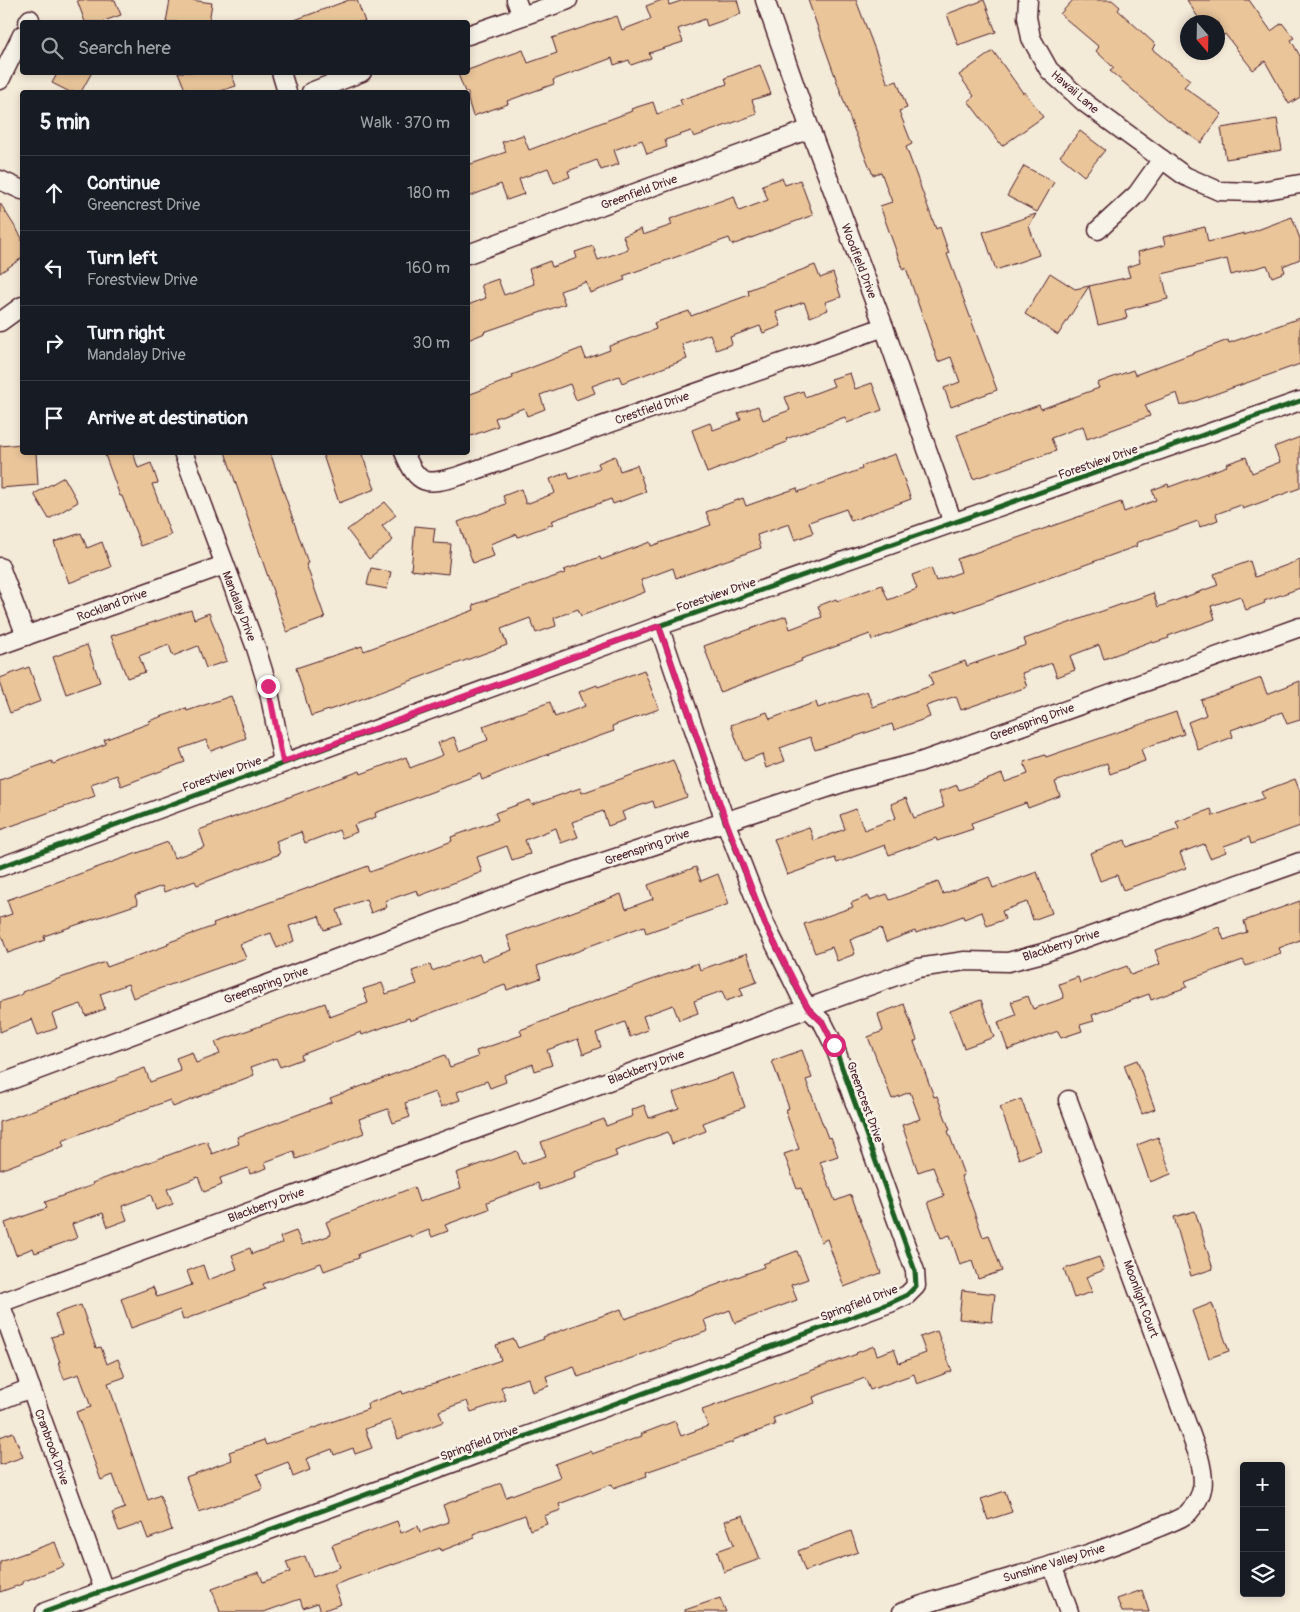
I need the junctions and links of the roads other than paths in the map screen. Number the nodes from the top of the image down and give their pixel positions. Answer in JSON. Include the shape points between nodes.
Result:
{"nodes":[{"id":1,"x":568,"y":0,"type":"edge"},
{"id":2,"x":764,"y":0,"type":"edge"},
{"id":3,"x":1028,"y":0,"type":"edge"},
{"id":4,"x":518,"y":8,"type":"edge"},
{"id":5,"x":470,"y":34,"type":"edge"},
{"id":6,"x":20,"y":40,"type":"edge"},
{"id":7,"x":282,"y":75,"type":"edge"},
{"id":8,"x":354,"y":75,"type":"edge"},
{"id":9,"x":0,"y":80,"type":"edge"},
{"id":10,"x":286,"y":90,"type":"edge"},
{"id":11,"x":316,"y":90,"type":"edge"},
{"id":12,"x":810,"y":129,"type":"junction"},
{"id":13,"x":1162,"y":159,"type":"junction"},
{"id":14,"x":0,"y":180,"type":"edge"},
{"id":15,"x":1300,"y":184,"type":"edge"},
{"id":16,"x":20,"y":189,"type":"edge"},
{"id":17,"x":1098,"y":230,"type":"dead end"},
{"id":18,"x":470,"y":253,"type":"edge"},
{"id":19,"x":20,"y":307,"type":"edge"},
{"id":20,"x":0,"y":322,"type":"edge"},
{"id":21,"x":884,"y":327,"type":"junction"},
{"id":22,"x":1300,"y":401,"type":"edge"},
{"id":23,"x":184,"y":455,"type":"edge"},
{"id":24,"x":405,"y":455,"type":"edge"},
{"id":25,"x":953,"y":523,"type":"junction"},
{"id":26,"x":224,"y":565,"type":"junction"},
{"id":27,"x":0,"y":567,"type":"edge"},
{"id":28,"x":659,"y":626,"type":"junction"},
{"id":29,"x":1300,"y":627,"type":"edge"},
{"id":30,"x":26,"y":636,"type":"junction"},
{"id":31,"x":0,"y":645,"type":"edge"},
{"id":32,"x":283,"y":762,"type":"junction"},
{"id":33,"x":726,"y":821,"type":"junction"},
{"id":34,"x":1300,"y":862,"type":"edge"},
{"id":35,"x":0,"y":867,"type":"edge"},
{"id":36,"x":808,"y":1008,"type":"junction"},
{"id":37,"x":0,"y":1084,"type":"edge"},
{"id":38,"x":1068,"y":1100,"type":"dead end"},
{"id":39,"x":916,"y":1286,"type":"joint"},
{"id":40,"x":0,"y":1303,"type":"edge"},
{"id":41,"x":31,"y":1388,"type":"junction"},
{"id":42,"x":0,"y":1400,"type":"edge"},
{"id":43,"x":1198,"y":1500,"type":"joint"},
{"id":44,"x":1052,"y":1565,"type":"junction"},
{"id":45,"x":104,"y":1590,"type":"junction"},
{"id":46,"x":45,"y":1612,"type":"edge"},
{"id":47,"x":902,"y":1612,"type":"edge"},
{"id":48,"x":1069,"y":1612,"type":"edge"}],
"edges":[{"from":1,"to":4,"type":"street"},
{"from":2,"to":12,"type":"street","name":"Woodfield Drive"},
{"from":3,"to":13,"type":"street","name":"Hawaii Lane","via":[[1026,17],[1031,38],[1049,70],[1085,103]]},
{"from":4,"to":5,"type":"street"},
{"from":6,"to":9,"type":"street"},
{"from":7,"to":10,"type":"street"},
{"from":8,"to":11,"type":"street"},
{"from":12,"to":18,"type":"street","name":"Greenfield Drive"},
{"from":12,"to":21,"type":"street","name":"Woodfield Drive"},
{"from":13,"to":15,"type":"street","name":"Hawaii Lane","via":[[1185,176],[1219,191],[1255,192]]},
{"from":13,"to":17,"type":"street","via":[[1137,194]]},
{"from":14,"to":16,"type":"street"},
{"from":19,"to":20,"type":"street"},
{"from":21,"to":24,"type":"street","name":"Crestfield Drive","via":[[435,483],[420,478]]},
{"from":21,"to":25,"type":"street","name":"Woodfield Drive"},
{"from":22,"to":25,"type":"street","name":"Forestview Drive"},
{"from":23,"to":26,"type":"street","name":"Mandalay Drive"},
{"from":25,"to":28,"type":"street","name":"Forestview Drive"},
{"from":26,"to":30,"type":"street","name":"Rockland Drive"},
{"from":26,"to":32,"type":"street","name":"Mandalay Drive","via":[[268,686]]},
{"from":27,"to":30,"type":"street"},
{"from":28,"to":32,"type":"street","name":"Forestview Drive"},
{"from":28,"to":33,"type":"street","name":"Greencrest Drive"},
{"from":29,"to":33,"type":"street","name":"Greenspring Drive","via":[[920,762],[850,780]]},
{"from":30,"to":31,"type":"street","name":"Rockland Drive"},
{"from":32,"to":35,"type":"street","name":"Forestview Drive"},
{"from":33,"to":36,"type":"street","name":"Greencrest Drive","via":[[765,924]]},
{"from":33,"to":37,"type":"street","name":"Greenspring Drive","via":[[530,886]]},
{"from":34,"to":36,"type":"street","name":"Blackberry Drive","via":[[1043,953],[1008,962],[965,961],[918,968]]},
{"from":36,"to":39,"type":"street","name":"Greencrest Drive","via":[[823,1023],[834,1045],[915,1271]]},
{"from":36,"to":40,"type":"street","name":"Blackberry Drive"},
{"from":38,"to":43,"type":"street","name":"Moonlight Court","via":[[1199,1457],[1204,1485]]},
{"from":39,"to":45,"type":"street","name":"Springfield Drive","via":[[908,1296],[890,1303]]},
{"from":40,"to":41,"type":"street","name":"Cranbrook Drive"},
{"from":41,"to":42,"type":"street"},
{"from":41,"to":45,"type":"street","name":"Cranbrook Drive"},
{"from":43,"to":44,"type":"street","name":"Sunshine Valley Drive","via":[[1187,1514],[1179,1518],[1128,1540]]},
{"from":44,"to":47,"type":"street","name":"Sunshine Valley Drive"},
{"from":44,"to":48,"type":"street"},
{"from":45,"to":46,"type":"street","name":"Springfield Drive"}]}
